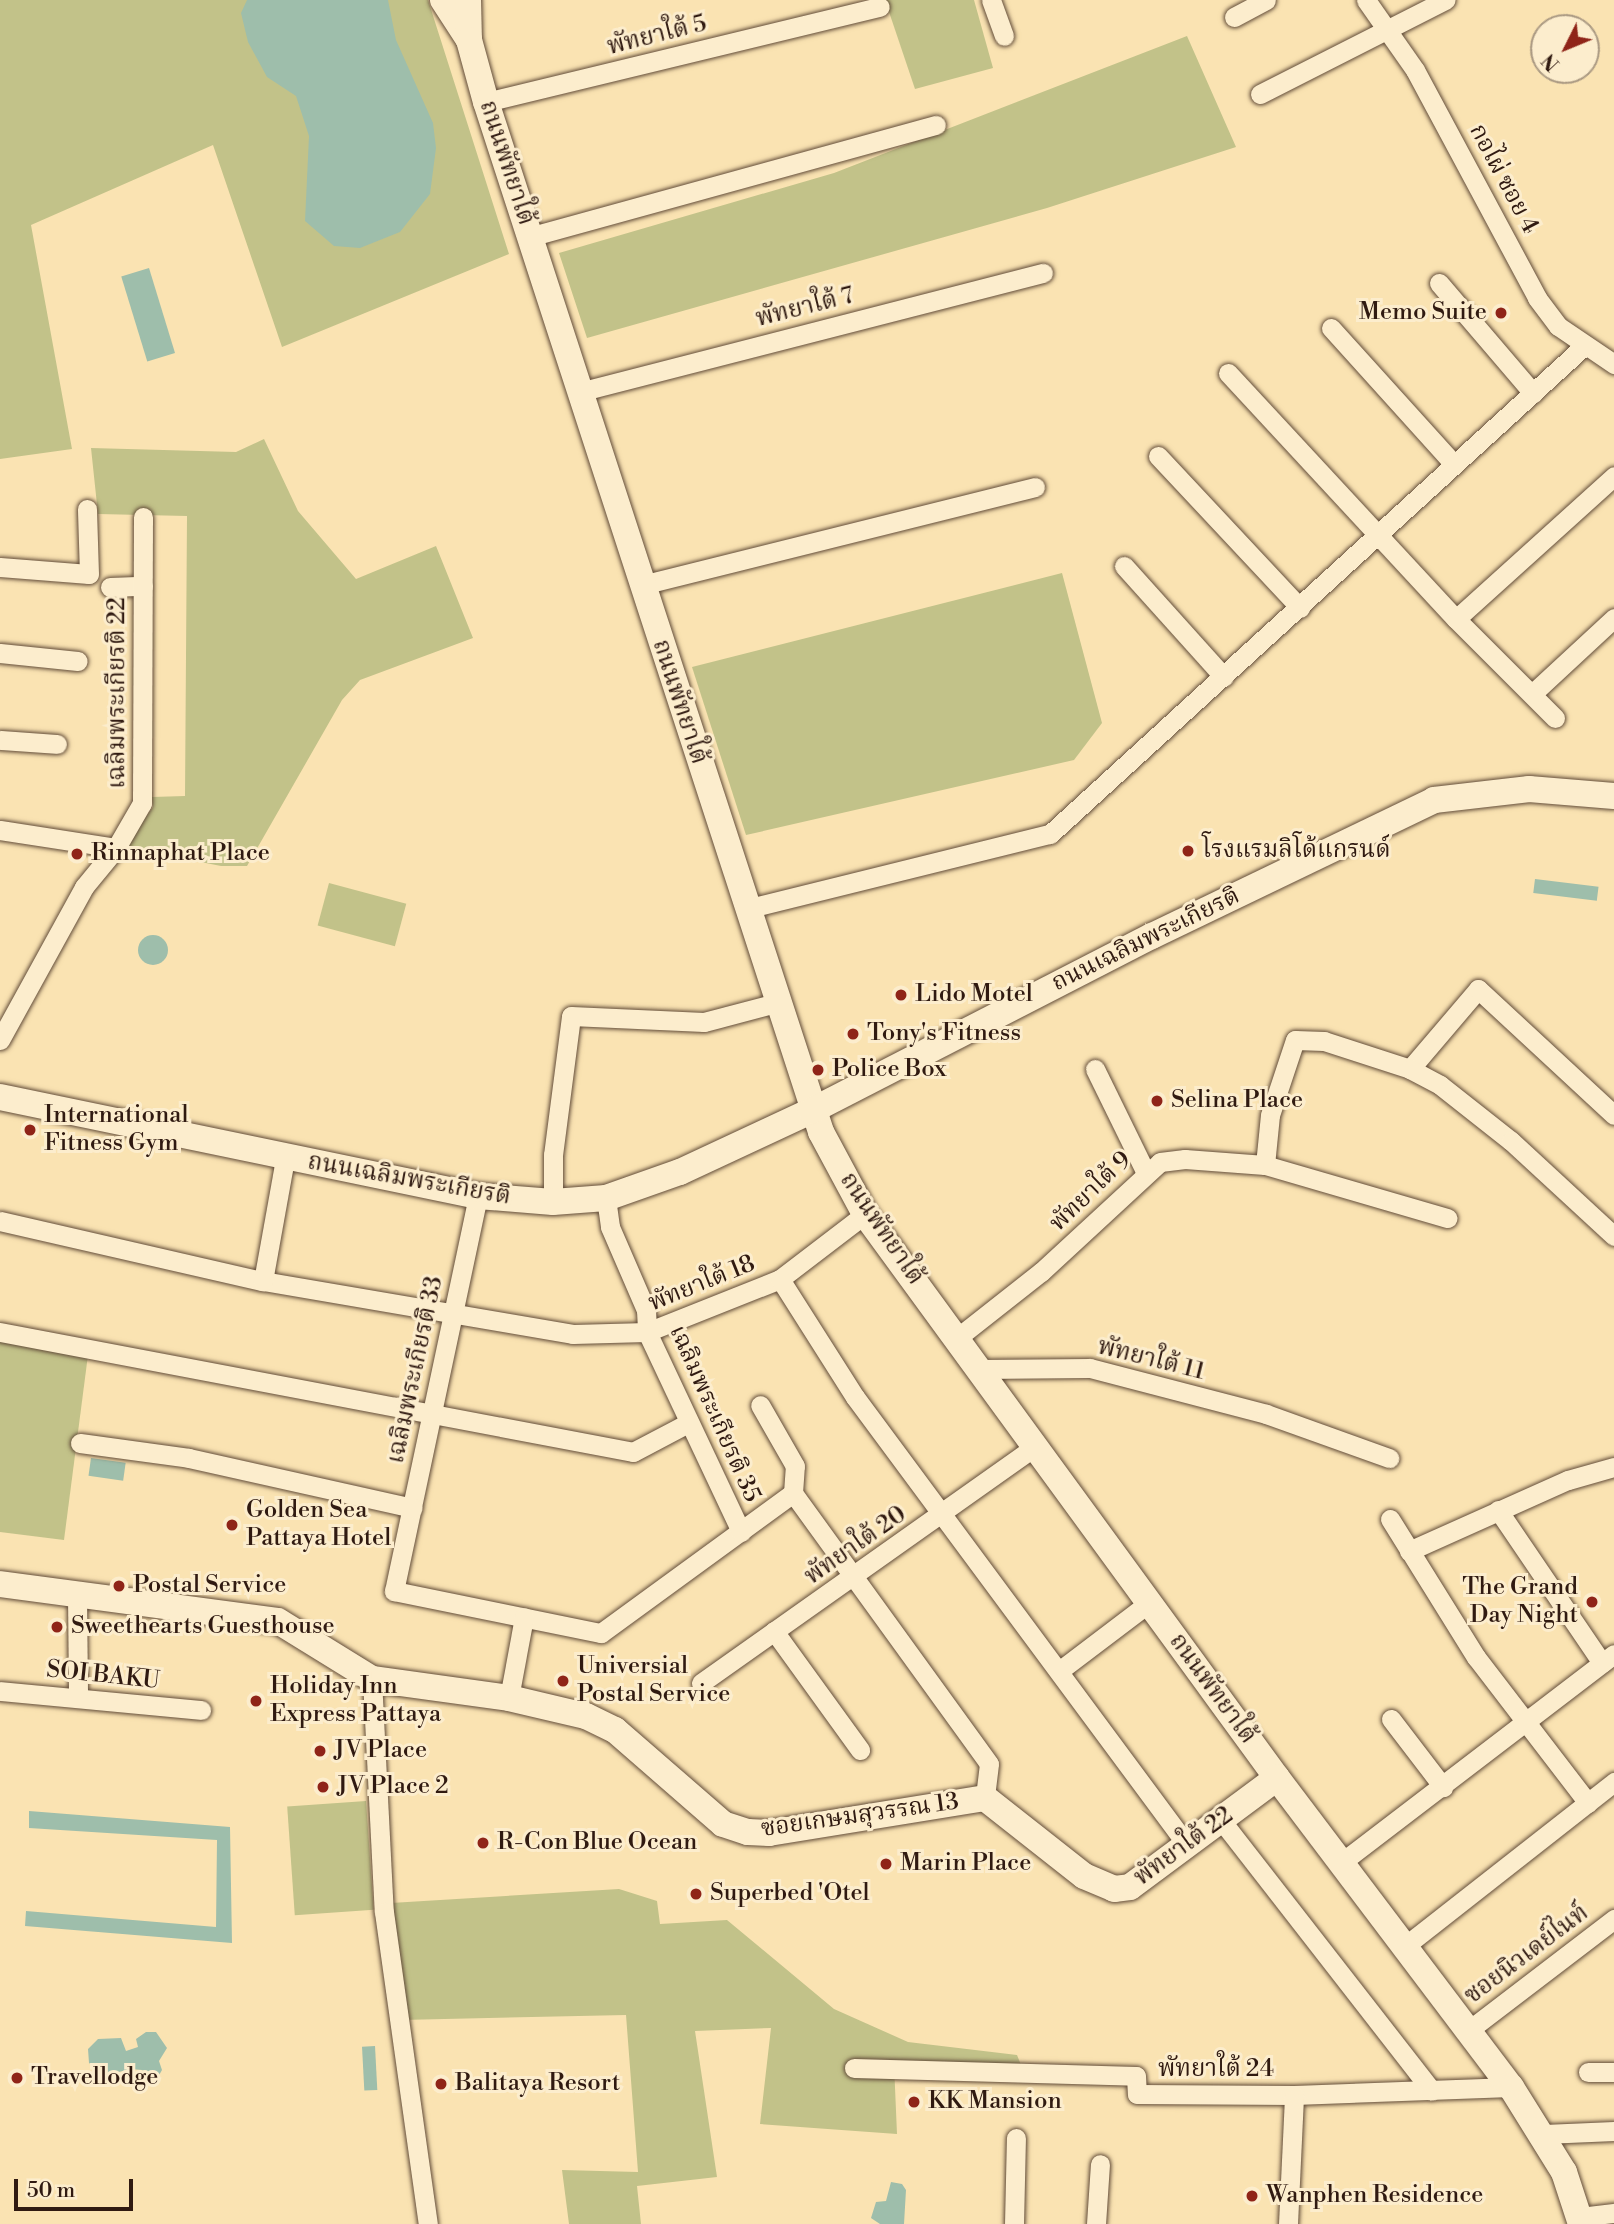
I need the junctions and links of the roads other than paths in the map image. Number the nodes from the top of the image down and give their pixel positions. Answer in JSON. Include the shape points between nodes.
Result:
{"nodes":[{"id":1,"x":443,"y":0,"type":"edge"},
{"id":2,"x":468,"y":0,"type":"edge"},
{"id":3,"x":991,"y":0,"type":"edge"},
{"id":4,"x":1266,"y":0,"type":"edge"},
{"id":5,"x":1366,"y":0,"type":"edge"},
{"id":6,"x":1445,"y":0,"type":"edge"},
{"id":7,"x":880,"y":7,"type":"dead end"},
{"id":8,"x":1234,"y":17,"type":"dead end"},
{"id":9,"x":1387,"y":30,"type":"junction"},
{"id":10,"x":1004,"y":36,"type":"dead end"},
{"id":11,"x":468,"y":40,"type":"junction"},
{"id":12,"x":1260,"y":94,"type":"dead end"},
{"id":13,"x":486,"y":102,"type":"junction"},
{"id":14,"x":936,"y":125,"type":"dead end"},
{"id":15,"x":529,"y":237,"type":"junction"},
{"id":16,"x":1042,"y":273,"type":"dead end"},
{"id":17,"x":1439,"y":283,"type":"dead end"},
{"id":18,"x":1331,"y":328,"type":"dead end"},
{"id":19,"x":1584,"y":346,"type":"junction"},
{"id":20,"x":1614,"y":364,"type":"edge"},
{"id":21,"x":1228,"y":373,"type":"dead end"},
{"id":22,"x":579,"y":391,"type":"junction"},
{"id":23,"x":1533,"y":393,"type":"junction"},
{"id":24,"x":1158,"y":456,"type":"dead end"},
{"id":25,"x":1454,"y":464,"type":"junction"},
{"id":26,"x":1614,"y":476,"type":"edge"},
{"id":27,"x":1035,"y":487,"type":"dead end"},
{"id":28,"x":87,"y":509,"type":"dead end"},
{"id":29,"x":143,"y":517,"type":"dead end"},
{"id":30,"x":1377,"y":534,"type":"junction"},
{"id":31,"x":1124,"y":566,"type":"dead end"},
{"id":32,"x":0,"y":567,"type":"edge"},
{"id":33,"x":642,"y":585,"type":"junction"},
{"id":34,"x":143,"y":586,"type":"junction"},
{"id":35,"x":110,"y":587,"type":"dead end"},
{"id":36,"x":1300,"y":608,"type":"junction"},
{"id":37,"x":1614,"y":618,"type":"edge"},
{"id":38,"x":1456,"y":619,"type":"junction"},
{"id":39,"x":0,"y":653,"type":"edge"},
{"id":40,"x":78,"y":661,"type":"dead end"},
{"id":41,"x":1224,"y":677,"type":"junction"},
{"id":42,"x":1532,"y":694,"type":"junction"},
{"id":43,"x":1555,"y":718,"type":"dead end"},
{"id":44,"x":0,"y":740,"type":"edge"},
{"id":45,"x":57,"y":744,"type":"dead end"},
{"id":46,"x":1614,"y":796,"type":"edge"},
{"id":47,"x":0,"y":830,"type":"edge"},
{"id":48,"x":116,"y":848,"type":"junction"},
{"id":49,"x":746,"y":909,"type":"junction"},
{"id":50,"x":776,"y":1003,"type":"junction"},
{"id":51,"x":0,"y":1040,"type":"edge"},
{"id":52,"x":1095,"y":1069,"type":"dead end"},
{"id":53,"x":1410,"y":1069,"type":"junction"},
{"id":54,"x":0,"y":1097,"type":"edge"},
{"id":55,"x":811,"y":1111,"type":"junction"},
{"id":56,"x":1614,"y":1115,"type":"edge"},
{"id":57,"x":285,"y":1159,"type":"junction"},
{"id":58,"x":1265,"y":1165,"type":"junction"},
{"id":59,"x":1145,"y":1171,"type":"junction"},
{"id":60,"x":478,"y":1196,"type":"junction"},
{"id":61,"x":606,"y":1198,"type":"junction"},
{"id":62,"x":553,"y":1202,"type":"junction"},
{"id":63,"x":865,"y":1214,"type":"junction"},
{"id":64,"x":1447,"y":1218,"type":"dead end"},
{"id":65,"x":0,"y":1221,"type":"edge"},
{"id":66,"x":1614,"y":1236,"type":"edge"},
{"id":67,"x":780,"y":1279,"type":"junction"},
{"id":68,"x":263,"y":1281,"type":"junction"},
{"id":69,"x":453,"y":1315,"type":"junction"},
{"id":70,"x":0,"y":1332,"type":"edge"},
{"id":71,"x":647,"y":1332,"type":"junction"},
{"id":72,"x":957,"y":1338,"type":"junction"},
{"id":73,"x":980,"y":1369,"type":"junction"},
{"id":74,"x":760,"y":1405,"type":"dead end"},
{"id":75,"x":432,"y":1415,"type":"junction"},
{"id":76,"x":688,"y":1423,"type":"junction"},
{"id":77,"x":80,"y":1443,"type":"dead end"},
{"id":78,"x":1037,"y":1446,"type":"junction"},
{"id":79,"x":1389,"y":1458,"type":"dead end"},
{"id":80,"x":1614,"y":1468,"type":"edge"},
{"id":81,"x":793,"y":1493,"type":"junction"},
{"id":82,"x":412,"y":1508,"type":"junction"},
{"id":83,"x":1498,"y":1510,"type":"junction"},
{"id":84,"x":941,"y":1516,"type":"junction"},
{"id":85,"x":1390,"y":1519,"type":"dead end"},
{"id":86,"x":741,"y":1532,"type":"junction"},
{"id":87,"x":1409,"y":1551,"type":"junction"},
{"id":88,"x":856,"y":1576,"type":"junction"},
{"id":89,"x":0,"y":1584,"type":"edge"},
{"id":90,"x":77,"y":1595,"type":"junction"},
{"id":91,"x":1150,"y":1602,"type":"junction"},
{"id":92,"x":524,"y":1617,"type":"junction"},
{"id":93,"x":774,"y":1631,"type":"junction"},
{"id":94,"x":1608,"y":1659,"type":"edge"},
{"id":95,"x":1059,"y":1671,"type":"junction"},
{"id":96,"x":372,"y":1679,"type":"junction"},
{"id":97,"x":701,"y":1683,"type":"dead end"},
{"id":98,"x":0,"y":1691,"type":"edge"},
{"id":99,"x":78,"y":1698,"type":"junction"},
{"id":100,"x":509,"y":1698,"type":"junction"},
{"id":101,"x":201,"y":1710,"type":"dead end"},
{"id":102,"x":1391,"y":1719,"type":"dead end"},
{"id":103,"x":1526,"y":1723,"type":"junction"},
{"id":104,"x":860,"y":1749,"type":"dead end"},
{"id":105,"x":1277,"y":1778,"type":"junction"},
{"id":106,"x":1614,"y":1782,"type":"edge"},
{"id":107,"x":1443,"y":1787,"type":"junction"},
{"id":108,"x":985,"y":1798,"type":"junction"},
{"id":109,"x":1588,"y":1803,"type":"junction"},
{"id":110,"x":1221,"y":1820,"type":"junction"},
{"id":111,"x":1186,"y":1845,"type":"junction"},
{"id":112,"x":1342,"y":1862,"type":"junction"},
{"id":113,"x":1614,"y":1919,"type":"edge"},
{"id":114,"x":1405,"y":1946,"type":"junction"},
{"id":115,"x":1469,"y":2030,"type":"junction"},
{"id":116,"x":854,"y":2068,"type":"dead end"},
{"id":117,"x":1588,"y":2072,"type":"dead end"},
{"id":118,"x":1614,"y":2072,"type":"edge"},
{"id":119,"x":1511,"y":2087,"type":"junction"},
{"id":120,"x":1432,"y":2091,"type":"junction"},
{"id":121,"x":1294,"y":2095,"type":"junction"},
{"id":122,"x":1614,"y":2131,"type":"edge"},
{"id":123,"x":1544,"y":2133,"type":"junction"},
{"id":124,"x":1016,"y":2138,"type":"dead end"},
{"id":125,"x":1100,"y":2164,"type":"dead end"},
{"id":126,"x":1614,"y":2213,"type":"edge"},
{"id":127,"x":1581,"y":2221,"type":"edge"},
{"id":128,"x":428,"y":2224,"type":"edge"},
{"id":129,"x":1014,"y":2224,"type":"edge"},
{"id":130,"x":1096,"y":2224,"type":"edge"},
{"id":131,"x":1288,"y":2224,"type":"edge"}],
"edges":[{"from":1,"to":11,"type":"main road","name":"ถนนพัทยาใต้"},
{"from":2,"to":11,"type":"main road","name":"ถนนพัทยาใต้"},
{"from":3,"to":10,"type":"street"},
{"from":4,"to":8,"type":"street"},
{"from":5,"to":9,"type":"street","name":"กอไผ่ ซอย 4"},
{"from":6,"to":9,"type":"street"},
{"from":7,"to":13,"type":"street","name":"พัทยาใต้ 5"},
{"from":9,"to":12,"type":"street"},
{"from":9,"to":19,"type":"street","name":"กอไผ่ ซอย 4","via":[[1446,123],[1537,298],[1558,326]]},
{"from":11,"to":13,"type":"main road","name":"ถนนพัทยาใต้"},
{"from":13,"to":15,"type":"main road","name":"ถนนพัทยาใต้"},
{"from":14,"to":15,"type":"street"},
{"from":15,"to":22,"type":"main road","name":"ถนนพัทยาใต้"},
{"from":16,"to":22,"type":"street","name":"พัทยาใต้ 7"},
{"from":17,"to":23,"type":"street"},
{"from":18,"to":25,"type":"street"},
{"from":19,"to":20,"type":"street","name":"กอไผ่ ซอย 4"},
{"from":19,"to":23,"type":"street"},
{"from":21,"to":30,"type":"street"},
{"from":22,"to":33,"type":"main road","name":"ถนนพัทยาใต้"},
{"from":23,"to":25,"type":"street"},
{"from":24,"to":36,"type":"street"},
{"from":25,"to":30,"type":"street"},
{"from":26,"to":38,"type":"street"},
{"from":27,"to":33,"type":"street"},
{"from":28,"to":32,"type":"street","via":[[89,574]]},
{"from":29,"to":34,"type":"street","name":"เฉลิมพระเกียรติ 22"},
{"from":30,"to":36,"type":"street"},
{"from":30,"to":38,"type":"street"},
{"from":31,"to":41,"type":"street"},
{"from":33,"to":49,"type":"main road","name":"ถนนพัทยาใต้"},
{"from":34,"to":35,"type":"street"},
{"from":34,"to":48,"type":"street","name":"เฉลิมพระเกียรติ 22","via":[[142,803]]},
{"from":36,"to":41,"type":"street"},
{"from":37,"to":42,"type":"street"},
{"from":38,"to":42,"type":"street"},
{"from":39,"to":40,"type":"street"},
{"from":41,"to":49,"type":"street","via":[[1050,834]]},
{"from":42,"to":43,"type":"street"},
{"from":44,"to":45,"type":"street"},
{"from":46,"to":55,"type":"main road","name":"ถนนเฉลิมพระเกียรติ","via":[[1529,789],[1434,800],[1152,936]]},
{"from":47,"to":48,"type":"street"},
{"from":48,"to":51,"type":"street","name":"เฉลิมพระเกียรติ 22","via":[[84,887]]},
{"from":49,"to":50,"type":"main road","name":"ถนนพัทยาใต้"},
{"from":50,"to":55,"type":"main road","name":"ถนนพัทยาใต้"},
{"from":50,"to":62,"type":"street","via":[[704,1021],[571,1016],[553,1155]]},
{"from":52,"to":59,"type":"street"},
{"from":53,"to":56,"type":"street","via":[[1478,989]]},
{"from":53,"to":58,"type":"street","via":[[1324,1041],[1295,1040],[1270,1115]]},
{"from":53,"to":66,"type":"street","via":[[1440,1085],[1511,1141]]},
{"from":54,"to":57,"type":"main road","name":"ถนนเฉลิมพระเกียรติ"},
{"from":55,"to":61,"type":"main road","name":"ถนนเฉลิมพระเกียรติ","via":[[680,1172]]},
{"from":55,"to":63,"type":"main road","name":"ถนนพัทยาใต้"},
{"from":57,"to":60,"type":"main road","name":"ถนนเฉลิมพระเกียรติ"},
{"from":57,"to":68,"type":"street"},
{"from":58,"to":59,"type":"street","name":"พัทยาใต้ 9","via":[[1185,1159],[1160,1162]]},
{"from":58,"to":64,"type":"street","name":"พัทยาใต้ 9"},
{"from":59,"to":72,"type":"street","name":"พัทยาใต้ 9","via":[[1041,1272]]},
{"from":60,"to":62,"type":"main road","name":"ถนนเฉลิมพระเกียรติ"},
{"from":60,"to":69,"type":"street","name":"เฉลิมพระเกียรติ 33"},
{"from":61,"to":62,"type":"main road","name":"ถนนเฉลิมพระเกียรติ"},
{"from":61,"to":71,"type":"street","name":"เฉลิมพระเกียรติ 35","via":[[610,1227],[646,1310]]},
{"from":63,"to":67,"type":"street","name":"พัทยาใต้ 18"},
{"from":63,"to":72,"type":"main road","name":"ถนนพัทยาใต้"},
{"from":65,"to":68,"type":"street","name":"พัทยาใต้ 18"},
{"from":67,"to":71,"type":"street","name":"พัทยาใต้ 18"},
{"from":67,"to":84,"type":"street","via":[[855,1396]]},
{"from":68,"to":69,"type":"street","name":"พัทยาใต้ 18"},
{"from":69,"to":71,"type":"street","name":"พัทยาใต้ 18","via":[[573,1334]]},
{"from":69,"to":75,"type":"street","name":"เฉลิมพระเกียรติ 33"},
{"from":70,"to":75,"type":"street"},
{"from":71,"to":76,"type":"street","name":"เฉลิมพระเกียรติ 35"},
{"from":72,"to":73,"type":"main road","name":"ถนนพัทยาใต้"},
{"from":73,"to":78,"type":"main road","name":"ถนนพัทยาใต้"},
{"from":73,"to":79,"type":"street","name":"พัทยาใต้ 11","via":[[1090,1367],[1266,1414]]},
{"from":74,"to":81,"type":"street","via":[[795,1466]]},
{"from":75,"to":76,"type":"street","via":[[633,1452]]},
{"from":75,"to":82,"type":"street","name":"เฉลิมพระเกียรติ 33"},
{"from":76,"to":86,"type":"street","name":"เฉลิมพระเกียรติ 35"},
{"from":77,"to":82,"type":"street","via":[[189,1458]]},
{"from":78,"to":84,"type":"street","name":"พัทยาใต้ 20"},
{"from":78,"to":91,"type":"main road","name":"ถนนพัทยาใต้"},
{"from":80,"to":83,"type":"street","via":[[1568,1480]]},
{"from":81,"to":86,"type":"street"},
{"from":81,"to":88,"type":"street"},
{"from":82,"to":92,"type":"street","name":"เฉลิมพระเกียรติ 33","via":[[394,1591]]},
{"from":83,"to":87,"type":"street"},
{"from":83,"to":94,"type":"street"},
{"from":84,"to":88,"type":"street","name":"พัทยาใต้ 20"},
{"from":84,"to":95,"type":"street"},
{"from":85,"to":87,"type":"street"},
{"from":86,"to":92,"type":"street","via":[[601,1633]]},
{"from":87,"to":103,"type":"street","via":[[1476,1657]]},
{"from":88,"to":93,"type":"street","name":"พัทยาใต้ 20"},
{"from":88,"to":108,"type":"street","via":[[989,1764]]},
{"from":89,"to":90,"type":"main road","name":"ซอยเกษมสุวรรณ 13"},
{"from":90,"to":96,"type":"main road","name":"ซอยเกษมสุวรรณ 13","via":[[278,1621]]},
{"from":90,"to":99,"type":"street"},
{"from":91,"to":95,"type":"street"},
{"from":91,"to":105,"type":"main road","name":"ถนนพัทยาใต้"},
{"from":92,"to":100,"type":"street"},
{"from":93,"to":97,"type":"street","name":"พัทยาใต้ 20"},
{"from":93,"to":104,"type":"street"},
{"from":94,"to":103,"type":"street"},
{"from":95,"to":111,"type":"street"},
{"from":96,"to":100,"type":"main road","name":"ซอยเกษมสุวรรณ 13"},
{"from":96,"to":128,"type":"street","via":[[384,1912]]},
{"from":98,"to":99,"type":"street","name":"SOI BAKU"},
{"from":99,"to":101,"type":"street","name":"SOI BAKU"},
{"from":100,"to":108,"type":"main road","name":"ซอยเกษมสุวรรณ 13","via":[[586,1716],[615,1730],[706,1811],[723,1824],[748,1832],[769,1833]]},
{"from":102,"to":107,"type":"street"},
{"from":103,"to":107,"type":"street"},
{"from":103,"to":109,"type":"street"},
{"from":105,"to":110,"type":"main road","name":"พัทยาใต้ 22"},
{"from":105,"to":112,"type":"main road","name":"ถนนพัทยาใต้"},
{"from":106,"to":109,"type":"street"},
{"from":107,"to":112,"type":"street"},
{"from":108,"to":111,"type":"main road","name":"พัทยาใต้ 22","via":[[1101,1886],[1130,1887]]},
{"from":109,"to":114,"type":"street"},
{"from":110,"to":111,"type":"main road","name":"พัทยาใต้ 22"},
{"from":110,"to":120,"type":"street"},
{"from":112,"to":114,"type":"main road","name":"ถนนพัทยาใต้"},
{"from":113,"to":115,"type":"street","name":"ซอยนิวเดย์ไนท์"},
{"from":114,"to":115,"type":"main road","name":"ถนนพัทยาใต้"},
{"from":115,"to":119,"type":"main road","name":"ถนนพัทยาใต้"},
{"from":116,"to":121,"type":"street","name":"พัทยาใต้ 24","via":[[1136,2076],[1137,2094]]},
{"from":117,"to":118,"type":"street"},
{"from":119,"to":120,"type":"street","name":"พัทยาใต้ 24"},
{"from":119,"to":123,"type":"main road","name":"ถนนพัทยาใต้"},
{"from":120,"to":121,"type":"street","name":"พัทยาใต้ 24"},
{"from":121,"to":131,"type":"street"},
{"from":122,"to":123,"type":"street"},
{"from":123,"to":127,"type":"main road","name":"ถนนพัทยาใต้"},
{"from":124,"to":129,"type":"street"},
{"from":125,"to":130,"type":"street"},
{"from":126,"to":127,"type":"street"}]}
